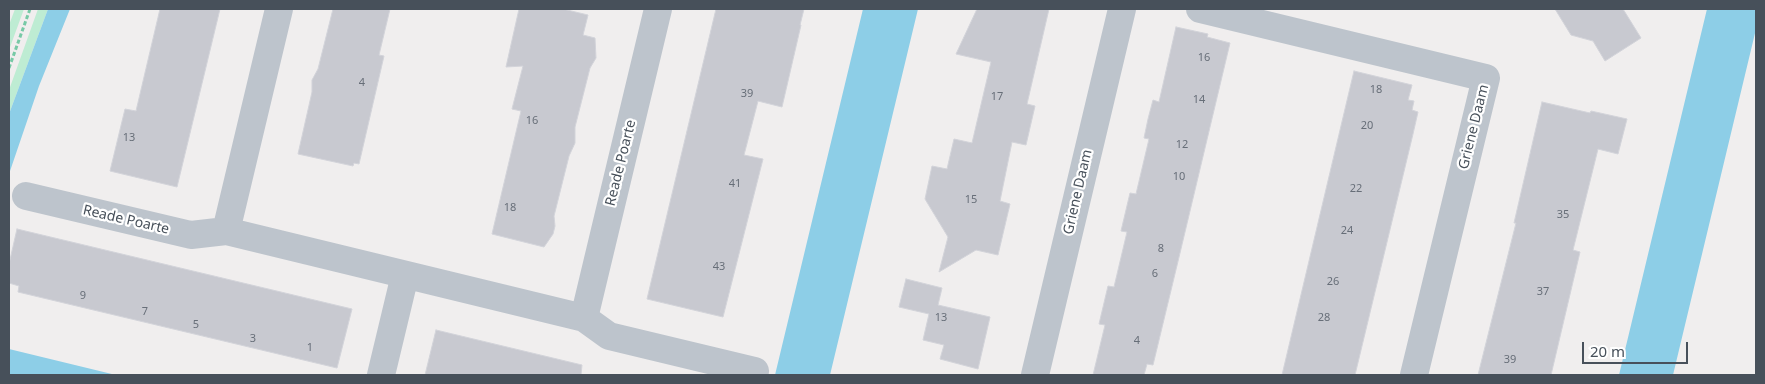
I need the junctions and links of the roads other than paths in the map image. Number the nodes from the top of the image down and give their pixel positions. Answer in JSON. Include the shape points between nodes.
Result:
{"nodes":[{"id":1,"x":279,"y":9,"type":"edge"},
{"id":2,"x":658,"y":9,"type":"edge"},
{"id":3,"x":1122,"y":9,"type":"edge"},
{"id":4,"x":1200,"y":9,"type":"edge"},
{"id":5,"x":26,"y":196,"type":"dead end"},
{"id":6,"x":226,"y":231,"type":"junction"},
{"id":7,"x":405,"y":275,"type":"junction"},
{"id":8,"x":584,"y":318,"type":"junction"},
{"id":9,"x":755,"y":371,"type":"dead end"},
{"id":10,"x":381,"y":375,"type":"edge"},
{"id":11,"x":1035,"y":375,"type":"edge"},
{"id":12,"x":1414,"y":375,"type":"edge"}],
"edges":[{"from":1,"to":6,"type":"street"},
{"from":2,"to":8,"type":"street","name":"Reade Poarte"},
{"from":3,"to":11,"type":"street","name":"Griene Daam"},
{"from":4,"to":12,"type":"street","name":"Griene Daam","via":[[1486,78]]},
{"from":5,"to":6,"type":"street","name":"Reade Poarte","via":[[191,235]]},
{"from":6,"to":7,"type":"street","name":"Reade Poarte"},
{"from":7,"to":8,"type":"street","name":"Reade Poarte"},
{"from":7,"to":10,"type":"street"},
{"from":8,"to":9,"type":"street","name":"Reade Poarte","via":[[610,336]]}]}
